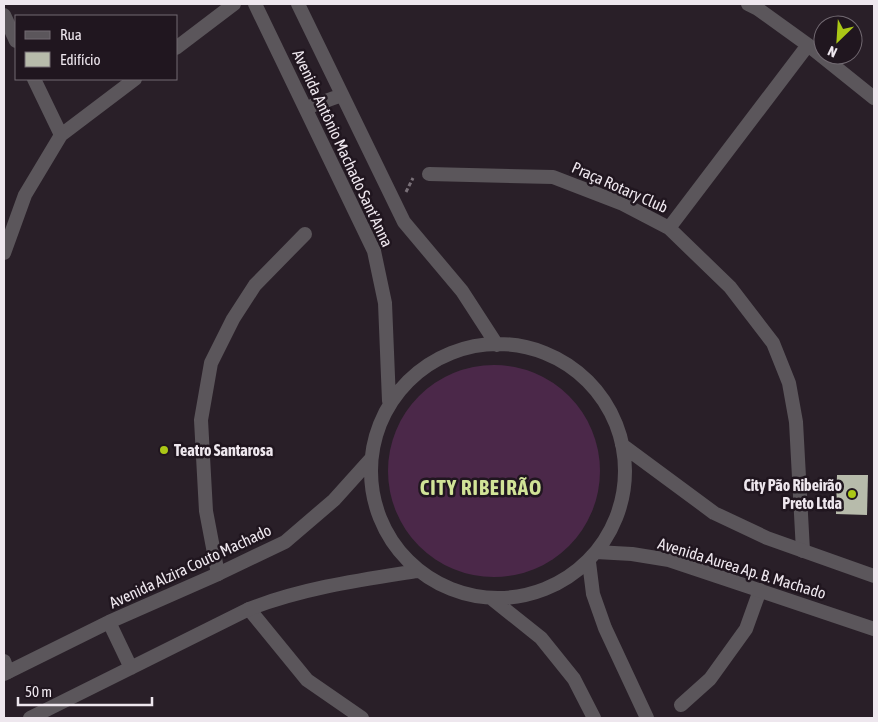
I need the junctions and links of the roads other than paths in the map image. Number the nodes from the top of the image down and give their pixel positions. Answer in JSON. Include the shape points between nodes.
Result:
{"nodes":[{"id":1,"x":234,"y":4,"type":"edge"},
{"id":2,"x":255,"y":4,"type":"edge"},
{"id":3,"x":298,"y":4,"type":"edge"},
{"id":4,"x":748,"y":4,"type":"edge"},
{"id":5,"x":4,"y":15,"type":"edge"},
{"id":6,"x":15,"y":39,"type":"edge"},
{"id":7,"x":808,"y":45,"type":"junction"},
{"id":8,"x":178,"y":46,"type":"edge"},
{"id":9,"x":34,"y":80,"type":"edge"},
{"id":10,"x":134,"y":80,"type":"edge"},
{"id":11,"x":342,"y":95,"type":"junction"},
{"id":12,"x":874,"y":98,"type":"edge"},
{"id":13,"x":306,"y":108,"type":"junction"},
{"id":14,"x":61,"y":134,"type":"junction"},
{"id":15,"x":429,"y":174,"type":"road end"},
{"id":16,"x":669,"y":228,"type":"junction"},
{"id":17,"x":305,"y":234,"type":"dead end"},
{"id":18,"x":4,"y":253,"type":"edge"},
{"id":19,"x":496,"y":345,"type":"junction"},
{"id":20,"x":389,"y":401,"type":"junction"},
{"id":21,"x":622,"y":445,"type":"junction"},
{"id":22,"x":370,"y":460,"type":"junction"},
{"id":23,"x":803,"y":551,"type":"junction"},
{"id":24,"x":593,"y":557,"type":"junction"},
{"id":25,"x":417,"y":571,"type":"junction"},
{"id":26,"x":218,"y":574,"type":"junction"},
{"id":27,"x":874,"y":576,"type":"edge"},
{"id":28,"x":760,"y":590,"type":"junction"},
{"id":29,"x":491,"y":598,"type":"junction"},
{"id":30,"x":249,"y":608,"type":"junction"},
{"id":31,"x":109,"y":622,"type":"junction"},
{"id":32,"x":874,"y":629,"type":"edge"},
{"id":33,"x":131,"y":668,"type":"junction"},
{"id":34,"x":5,"y":669,"type":"edge"},
{"id":35,"x":681,"y":705,"type":"dead end"},
{"id":36,"x":30,"y":718,"type":"edge"},
{"id":37,"x":362,"y":718,"type":"edge"},
{"id":38,"x":594,"y":718,"type":"edge"},
{"id":39,"x":647,"y":718,"type":"edge"}],
"edges":[{"from":1,"to":8,"type":"street"},
{"from":2,"to":13,"type":"street","name":"Avenida Antônio Machado Sant'Anna"},
{"from":3,"to":11,"type":"street","name":"Avenida Antônio Machado Sant'Anna"},
{"from":4,"to":7,"type":"street"},
{"from":5,"to":6,"type":"street"},
{"from":7,"to":12,"type":"street"},
{"from":7,"to":16,"type":"street"},
{"from":9,"to":14,"type":"street"},
{"from":10,"to":14,"type":"street"},
{"from":11,"to":13,"type":"street"},
{"from":11,"to":19,"type":"street","name":"Avenida Antônio Machado Sant'Anna","via":[[404,222],[462,291]]},
{"from":13,"to":20,"type":"street","name":"Avenida Antônio Machado Sant'Anna","via":[[374,251],[385,303]]},
{"from":14,"to":18,"type":"street","via":[[25,195]]},
{"from":15,"to":16,"type":"street","name":"Praça Rotary Club","via":[[553,177],[623,204]]},
{"from":16,"to":23,"type":"street","name":"Praça Rotary Club","via":[[730,287],[773,344],[789,383],[796,422]]},
{"from":17,"to":26,"type":"street","via":[[255,285],[211,363],[201,420],[206,512]]},
{"from":19,"to":20,"type":"street","via":[[473,346],[449,353],[427,365]]},
{"from":19,"to":21,"type":"street","via":[[526,347],[552,356],[575,370],[610,410]]},
{"from":20,"to":22,"type":"street","via":[[376,429]]},
{"from":21,"to":23,"type":"street","name":"Avenida Aurea Ap. B. Machado","via":[[714,513]]},
{"from":21,"to":24,"type":"street","via":[[626,480],[622,502],[615,524]]},
{"from":22,"to":25,"type":"street","via":[[373,502],[389,540]]},
{"from":22,"to":26,"type":"street","name":"Avenida Alzira Couto Machado","via":[[334,500],[285,542]]},
{"from":23,"to":27,"type":"street","name":"Avenida Aurea Ap. B. Machado"},
{"from":24,"to":28,"type":"street","name":"Avenida Aurea Ap. B. Machado","via":[[632,554],[669,560]]},
{"from":24,"to":29,"type":"street","via":[[571,577],[536,594]]},
{"from":24,"to":39,"type":"street","via":[[593,594]]},
{"from":25,"to":29,"type":"street","via":[[453,589]]},
{"from":25,"to":30,"type":"street","via":[[330,586],[276,598]]},
{"from":26,"to":31,"type":"street","name":"Avenida Alzira Couto Machado"},
{"from":28,"to":32,"type":"street","name":"Avenida Aurea Ap. B. Machado"},
{"from":28,"to":35,"type":"street","via":[[746,630],[710,679]]},
{"from":29,"to":38,"type":"street","via":[[542,638],[574,679]]},
{"from":30,"to":33,"type":"street"},
{"from":30,"to":37,"type":"street","via":[[307,680]]},
{"from":31,"to":33,"type":"street"},
{"from":31,"to":34,"type":"street","name":"Avenida Alzira Couto Machado"},
{"from":33,"to":36,"type":"street"}]}
